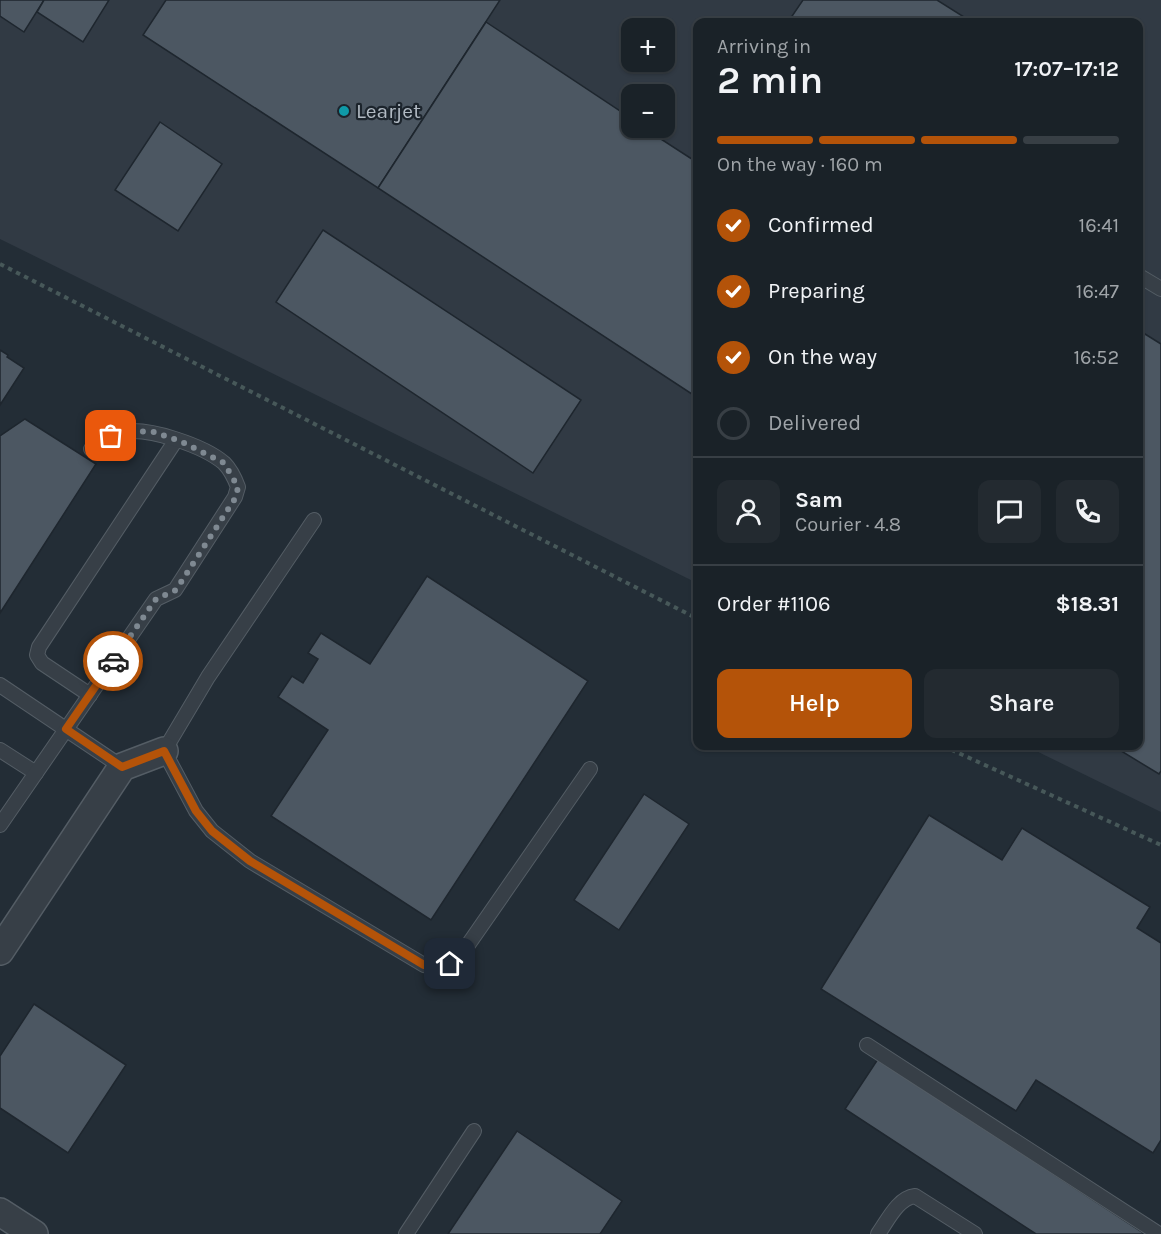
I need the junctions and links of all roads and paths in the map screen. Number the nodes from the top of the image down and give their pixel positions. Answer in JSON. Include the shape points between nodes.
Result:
{"nodes":[{"id":1,"x":0,"y":264,"type":"edge"},
{"id":2,"x":1143,"y":278,"type":"edge"},
{"id":3,"x":1161,"y":290,"type":"edge"},
{"id":4,"x":176,"y":440,"type":"junction"},
{"id":5,"x":91,"y":449,"type":"dead end"},
{"id":6,"x":314,"y":520,"type":"dead end"},
{"id":7,"x":693,"y":617,"type":"edge"},
{"id":8,"x":0,"y":684,"type":"edge"},
{"id":9,"x":90,"y":695,"type":"junction"},
{"id":10,"x":66,"y":729,"type":"junction"},
{"id":11,"x":0,"y":750,"type":"edge"},
{"id":12,"x":953,"y":750,"type":"edge"},
{"id":13,"x":164,"y":751,"type":"junction"},
{"id":14,"x":122,"y":767,"type":"junction"},
{"id":15,"x":590,"y":769,"type":"dead end"},
{"id":16,"x":36,"y":773,"type":"junction"},
{"id":17,"x":0,"y":825,"type":"edge"},
{"id":18,"x":1161,"y":845,"type":"edge"},
{"id":19,"x":2,"y":943,"type":"edge"},
{"id":20,"x":867,"y":1045,"type":"dead end"},
{"id":21,"x":474,"y":1131,"type":"dead end"},
{"id":22,"x":0,"y":1212,"type":"edge"},
{"id":23,"x":34,"y":1234,"type":"edge"},
{"id":24,"x":406,"y":1234,"type":"edge"},
{"id":25,"x":878,"y":1234,"type":"edge"},
{"id":26,"x":975,"y":1234,"type":"edge"},
{"id":27,"x":1159,"y":1234,"type":"edge"}],
"edges":[{"from":1,"to":7,"type":"path"},
{"from":2,"to":3,"type":"lane"},
{"from":4,"to":5,"type":"lane","via":[[136,431],[111,436]]},
{"from":4,"to":9,"type":"lane","via":[[39,647],[37,655],[42,663]]},
{"from":4,"to":9,"type":"lane","via":[[224,463],[238,487],[236,497],[176,590],[156,599]]},
{"from":6,"to":13,"type":"lane","via":[[208,677]]},
{"from":8,"to":10,"type":"lane"},
{"from":9,"to":10,"type":"lane"},
{"from":10,"to":14,"type":"lane"},
{"from":10,"to":16,"type":"lane"},
{"from":11,"to":16,"type":"lane"},
{"from":12,"to":18,"type":"path"},
{"from":13,"to":14,"type":"street"},
{"from":13,"to":15,"type":"lane","via":[[196,811],[212,831],[250,861],[424,965],[439,967],[461,955]]},
{"from":14,"to":19,"type":"street"},
{"from":16,"to":17,"type":"lane"},
{"from":20,"to":27,"type":"lane"},
{"from":21,"to":24,"type":"lane"},
{"from":22,"to":23,"type":"street"},
{"from":25,"to":26,"type":"lane","via":[[901,1202],[915,1196]]}]}
